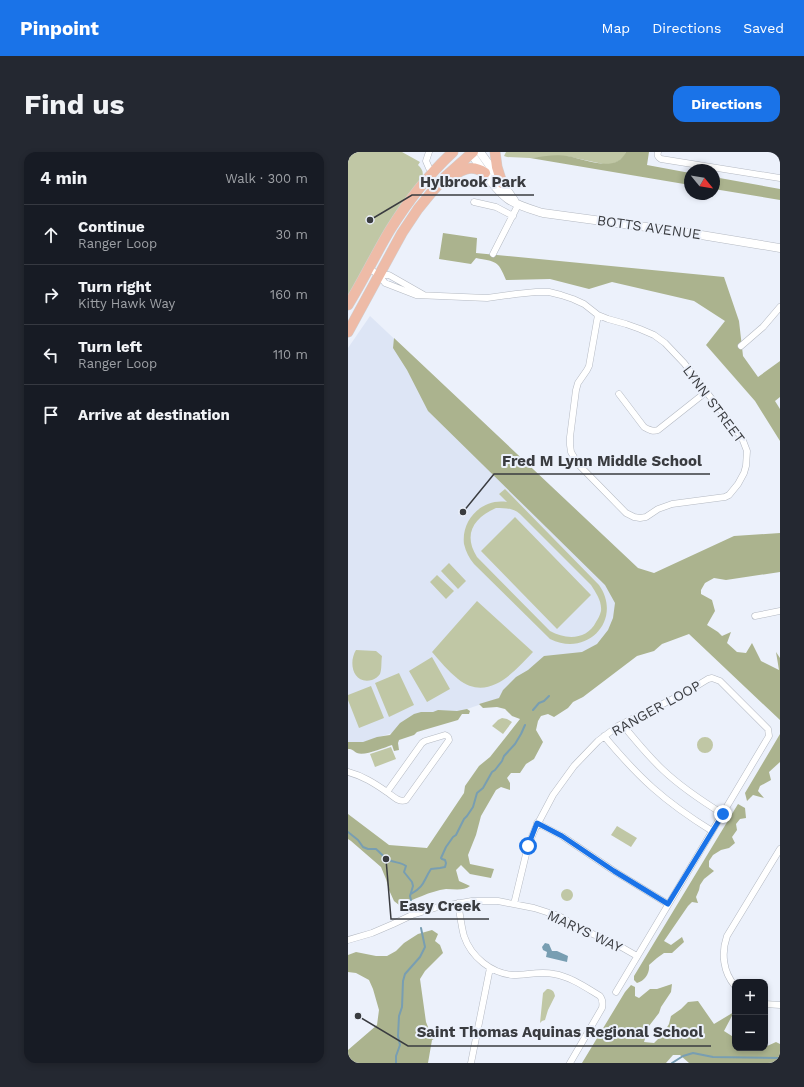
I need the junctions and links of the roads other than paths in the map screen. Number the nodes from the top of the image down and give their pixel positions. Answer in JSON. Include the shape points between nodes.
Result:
{"nodes":[{"id":1,"x":429,"y":152,"type":"edge"},
{"id":2,"x":453,"y":152,"type":"edge"},
{"id":3,"x":474,"y":152,"type":"edge"},
{"id":4,"x":495,"y":152,"type":"edge"},
{"id":5,"x":658,"y":152,"type":"edge"},
{"id":6,"x":433,"y":172,"type":"junction"},
{"id":7,"x":485,"y":173,"type":"junction"},
{"id":8,"x":780,"y":178,"type":"edge"},
{"id":9,"x":502,"y":183,"type":"junction"},
{"id":10,"x":436,"y":187,"type":"junction"},
{"id":11,"x":474,"y":202,"type":"dead end"},
{"id":12,"x":518,"y":205,"type":"junction"},
{"id":13,"x":512,"y":216,"type":"junction"},
{"id":14,"x":780,"y":248,"type":"edge"},
{"id":15,"x":493,"y":254,"type":"dead end"},
{"id":16,"x":368,"y":268,"type":"junction"},
{"id":17,"x":379,"y":275,"type":"junction"},
{"id":18,"x":348,"y":305,"type":"edge"},
{"id":19,"x":780,"y":307,"type":"edge"},
{"id":20,"x":598,"y":315,"type":"junction"},
{"id":21,"x":348,"y":332,"type":"edge"},
{"id":22,"x":741,"y":346,"type":"dead end"},
{"id":23,"x":706,"y":392,"type":"junction"},
{"id":24,"x":619,"y":394,"type":"dead end"},
{"id":25,"x":780,"y":611,"type":"edge"},
{"id":26,"x":755,"y":616,"type":"dead end"},
{"id":27,"x":622,"y":724,"type":"junction"},
{"id":28,"x":604,"y":736,"type":"junction"},
{"id":29,"x":348,"y":772,"type":"edge"},
{"id":30,"x":387,"y":792,"type":"junction"},
{"id":31,"x":723,"y":814,"type":"junction"},
{"id":32,"x":537,"y":823,"type":"junction"},
{"id":33,"x":712,"y":831,"type":"junction"},
{"id":34,"x":780,"y":848,"type":"edge"},
{"id":35,"x":458,"y":903,"type":"junction"},
{"id":36,"x":514,"y":904,"type":"junction"},
{"id":37,"x":668,"y":904,"type":"junction"},
{"id":38,"x":348,"y":938,"type":"edge"},
{"id":39,"x":637,"y":956,"type":"junction"},
{"id":40,"x":490,"y":968,"type":"junction"},
{"id":41,"x":732,"y":981,"type":"edge"},
{"id":42,"x":616,"y":992,"type":"dead end"},
{"id":43,"x":768,"y":1004,"type":"edge"},
{"id":44,"x":780,"y":1005,"type":"edge"},
{"id":45,"x":471,"y":1062,"type":"edge"},
{"id":46,"x":478,"y":1063,"type":"edge"},
{"id":47,"x":570,"y":1063,"type":"edge"}],
"edges":[{"from":1,"to":6,"type":"street","via":[[426,161]]},
{"from":2,"to":6,"type":"main road"},
{"from":3,"to":7,"type":"street","name":"BOTTS AVENUE"},
{"from":3,"to":9,"type":"street"},
{"from":3,"to":10,"type":"main road"},
{"from":4,"to":9,"type":"main road","via":[[496,167]]},
{"from":5,"to":8,"type":"street","via":[[657,155],[661,159]]},
{"from":6,"to":16,"type":"main road","via":[[406,206]]},
{"from":7,"to":10,"type":"main road","via":[[476,169],[464,169]]},
{"from":7,"to":12,"type":"street","name":"BOTTS AVENUE","via":[[500,192]]},
{"from":9,"to":12,"type":"street"},
{"from":10,"to":17,"type":"main road","via":[[408,222]]},
{"from":11,"to":13,"type":"street","via":[[496,207]]},
{"from":12,"to":13,"type":"street"},
{"from":12,"to":14,"type":"street","name":"BOTTS AVENUE","via":[[542,213]]},
{"from":13,"to":15,"type":"street"},
{"from":16,"to":17,"type":"street","name":"LYNN STREET"},
{"from":16,"to":18,"type":"main road"},
{"from":17,"to":20,"type":"street","name":"LYNN STREET","via":[[389,274],[425,295],[487,298],[549,292],[584,304]]},
{"from":17,"to":21,"type":"main road"},
{"from":19,"to":22,"type":"street","via":[[763,327]]},
{"from":20,"to":23,"type":"street","name":"LYNN STREET","via":[[640,329],[661,340],[684,363]]},
{"from":20,"to":23,"type":"street","name":"LYNN STREET","via":[[589,366],[576,390],[570,437],[571,452],[578,464],[629,515],[646,517],[672,504],[725,497],[738,484],[746,466],[745,445]]},
{"from":23,"to":24,"type":"street","via":[[655,431],[644,427]]},
{"from":25,"to":26,"type":"street"},
{"from":27,"to":28,"type":"street","name":"RANGER LOOP"},
{"from":27,"to":31,"type":"street","via":[[664,771],[681,786]]},
{"from":27,"to":31,"type":"street","name":"RANGER LOOP","via":[[708,679],[720,681],[768,728],[769,732],[769,738]]},
{"from":28,"to":32,"type":"street","name":"RANGER LOOP","via":[[564,779]]},
{"from":28,"to":33,"type":"street","via":[[653,788],[688,816]]},
{"from":29,"to":30,"type":"street","via":[[368,779]]},
{"from":30,"to":30,"type":"street","via":[[400,801],[406,800],[450,740],[448,736],[422,743]]},
{"from":31,"to":33,"type":"street","name":"RANGER LOOP"},
{"from":32,"to":36,"type":"street","name":"RANGER LOOP","via":[[528,846]]},
{"from":32,"to":37,"type":"street","via":[[562,836]]},
{"from":33,"to":37,"type":"street","name":"RANGER LOOP"},
{"from":34,"to":41,"type":"street","via":[[724,944],[724,960]]},
{"from":35,"to":36,"type":"street","name":"MARYS WAY","via":[[498,901]]},
{"from":35,"to":38,"type":"street","name":"MARYS WAY","via":[[432,908],[372,933]]},
{"from":35,"to":40,"type":"street","via":[[466,941],[476,956]]},
{"from":36,"to":39,"type":"street","name":"MARYS WAY","via":[[559,916],[574,926]]},
{"from":37,"to":39,"type":"street","name":"RANGER LOOP"},
{"from":39,"to":42,"type":"street","name":"RANGER LOOP"},
{"from":40,"to":45,"type":"street"},
{"from":40,"to":47,"type":"street","via":[[512,975],[542,973],[562,976],[572,979],[600,996],[603,1000],[602,1008]]},
{"from":43,"to":44,"type":"street"},
{"from":45,"to":46,"type":"street"}]}
